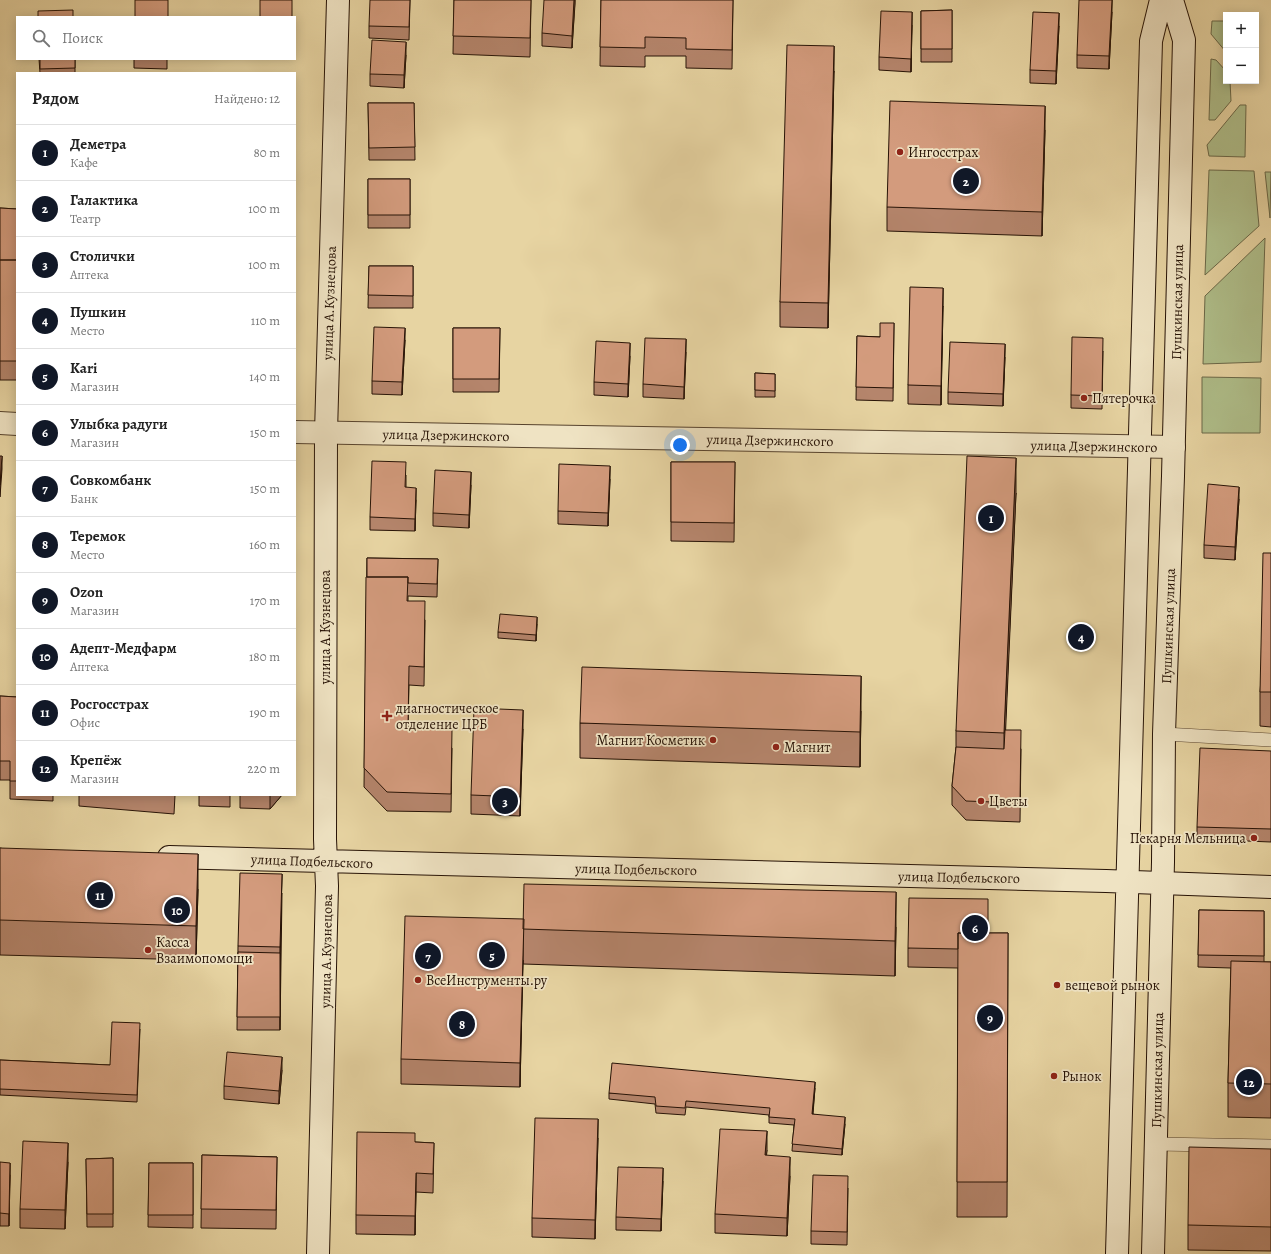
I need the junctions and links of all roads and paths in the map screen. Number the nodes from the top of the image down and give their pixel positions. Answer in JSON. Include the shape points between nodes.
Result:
{"nodes":[{"id":1,"x":338,"y":0,"type":"edge"},
{"id":2,"x":1161,"y":0,"type":"edge"},
{"id":3,"x":1172,"y":0,"type":"edge"},
{"id":4,"x":0,"y":423,"type":"edge"},
{"id":5,"x":16,"y":424,"type":"edge"},
{"id":6,"x":296,"y":432,"type":"edge"},
{"id":7,"x":326,"y":433,"type":"junction"},
{"id":8,"x":1139,"y":446,"type":"junction"},
{"id":9,"x":1174,"y":447,"type":"junction"},
{"id":10,"x":1164,"y":734,"type":"junction"},
{"id":11,"x":1271,"y":740,"type":"edge"},
{"id":12,"x":149,"y":856,"type":"edge"},
{"id":13,"x":326,"y":861,"type":"junction"},
{"id":14,"x":1127,"y":882,"type":"junction"},
{"id":15,"x":1162,"y":884,"type":"junction"},
{"id":16,"x":1271,"y":887,"type":"edge"},
{"id":17,"x":1156,"y":1144,"type":"junction"},
{"id":18,"x":1271,"y":1146,"type":"edge"},
{"id":19,"x":318,"y":1254,"type":"edge"},
{"id":20,"x":1117,"y":1254,"type":"edge"},
{"id":21,"x":1153,"y":1254,"type":"edge"}],
"edges":[{"from":1,"to":7,"type":"main road","name":"улица А.Кузнецова"},
{"from":2,"to":8,"type":"main road","via":[[1150,41]]},
{"from":3,"to":9,"type":"main road","name":"Пушкинская улица","via":[[1184,40]]},
{"from":4,"to":5,"type":"main road"},
{"from":6,"to":7,"type":"main road","name":"улица Дзержинского"},
{"from":7,"to":8,"type":"main road","name":"улица Дзержинского"},
{"from":7,"to":13,"type":"main road","name":"улица А.Кузнецова"},
{"from":8,"to":9,"type":"main road","name":"улица Дзержинского"},
{"from":8,"to":14,"type":"main road"},
{"from":9,"to":10,"type":"main road","name":"Пушкинская улица"},
{"from":10,"to":11,"type":"lane"},
{"from":10,"to":15,"type":"main road","name":"Пушкинская улица"},
{"from":12,"to":13,"type":"main road","name":"улица Подбельского"},
{"from":13,"to":14,"type":"main road","name":"улица Подбельского"},
{"from":13,"to":19,"type":"main road","name":"улица А.Кузнецова"},
{"from":14,"to":15,"type":"main road","name":"улица Подбельского"},
{"from":14,"to":20,"type":"main road"},
{"from":15,"to":16,"type":"main road","name":"улица Подбельского"},
{"from":15,"to":17,"type":"main road","name":"Пушкинская улица"},
{"from":17,"to":18,"type":"lane"},
{"from":17,"to":21,"type":"main road","name":"Пушкинская улица"}]}
